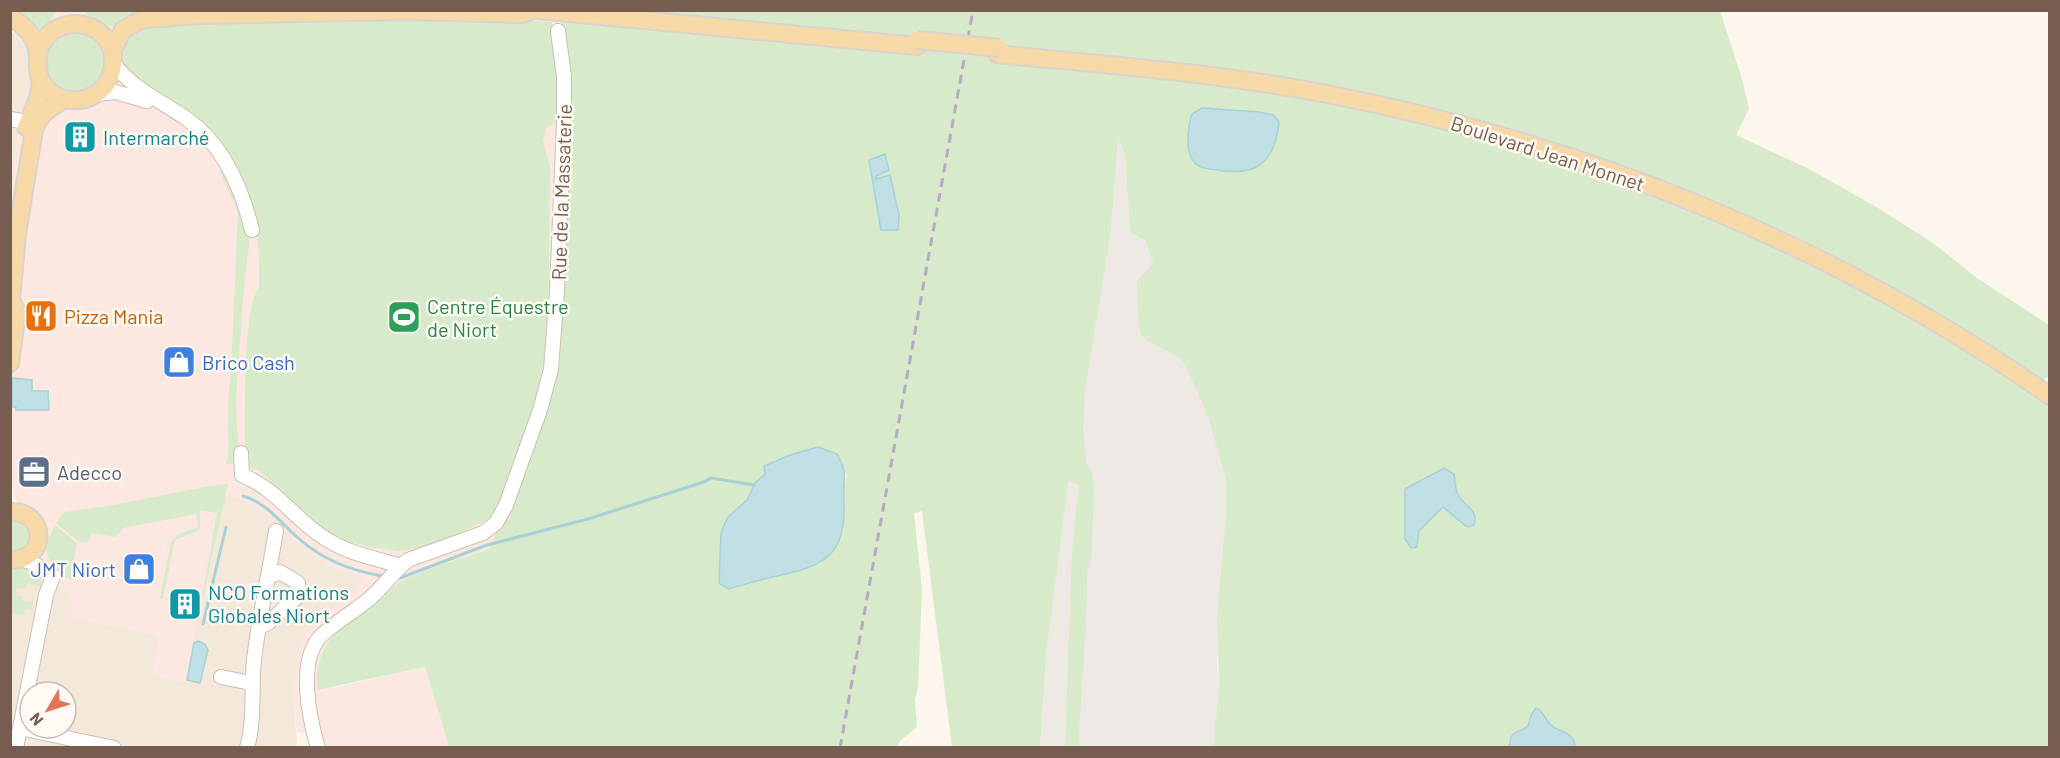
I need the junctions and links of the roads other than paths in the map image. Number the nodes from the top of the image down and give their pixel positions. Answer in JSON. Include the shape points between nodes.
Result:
{"nodes":[{"id":1,"x":63,"y":10,"type":"edge"},
{"id":2,"x":77,"y":10,"type":"edge"},
{"id":3,"x":533,"y":10,"type":"edge"},
{"id":4,"x":538,"y":10,"type":"edge"},
{"id":5,"x":604,"y":10,"type":"edge"},
{"id":6,"x":10,"y":16,"type":"edge"},
{"id":7,"x":88,"y":25,"type":"junction"},
{"id":8,"x":53,"y":30,"type":"junction"},
{"id":9,"x":558,"y":31,"type":"dead end"},
{"id":10,"x":917,"y":43,"type":"junction"},
{"id":11,"x":998,"y":51,"type":"junction"},
{"id":12,"x":38,"y":52,"type":"junction"},
{"id":13,"x":113,"y":57,"type":"junction"},
{"id":14,"x":41,"y":80,"type":"junction"},
{"id":15,"x":97,"y":94,"type":"junction"},
{"id":16,"x":65,"y":99,"type":"junction"},
{"id":17,"x":165,"y":107,"type":"junction"},
{"id":18,"x":19,"y":120,"type":"edge"},
{"id":19,"x":19,"y":210,"type":"junction"},
{"id":20,"x":252,"y":230,"type":"dead end"},
{"id":21,"x":11,"y":300,"type":"edge"},
{"id":22,"x":10,"y":363,"type":"edge"},
{"id":23,"x":2049,"y":389,"type":"edge"},
{"id":24,"x":2049,"y":396,"type":"edge"},
{"id":25,"x":241,"y":453,"type":"dead end"},
{"id":26,"x":13,"y":508,"type":"edge"},
{"id":27,"x":276,"y":531,"type":"dead end"},
{"id":28,"x":37,"y":546,"type":"junction"},
{"id":29,"x":17,"y":560,"type":"edge"},
{"id":30,"x":401,"y":566,"type":"junction"},
{"id":31,"x":53,"y":576,"type":"junction"},
{"id":32,"x":268,"y":577,"type":"junction"},
{"id":33,"x":259,"y":627,"type":"junction"},
{"id":34,"x":221,"y":677,"type":"dead end"},
{"id":35,"x":29,"y":680,"type":"edge"},
{"id":36,"x":251,"y":683,"type":"junction"},
{"id":37,"x":78,"y":740,"type":"edge"},
{"id":38,"x":114,"y":747,"type":"edge"},
{"id":39,"x":247,"y":747,"type":"edge"},
{"id":40,"x":318,"y":747,"type":"edge"}],
"edges":[{"from":1,"to":8,"type":"main road"},
{"from":2,"to":7,"type":"main road"},
{"from":3,"to":13,"type":"main road","via":[[522,14],[407,11],[148,19],[123,30]]},
{"from":4,"to":10,"type":"main road"},
{"from":5,"to":10,"type":"main road"},
{"from":6,"to":12,"type":"main road","via":[[34,38]]},
{"from":7,"to":8,"type":"main road","via":[[69,24]]},
{"from":7,"to":13,"type":"main road","via":[[102,35]]},
{"from":8,"to":12,"type":"main road"},
{"from":9,"to":30,"type":"street","name":"Rue de la Massaterie","via":[[564,123],[551,369],[523,459],[496,523],[483,532],[417,555]]},
{"from":10,"to":11,"type":"main road"},
{"from":11,"to":23,"type":"main road","name":"Boulevard Jean Monnet","via":[[1168,65],[1298,82],[1440,112],[1567,149],[1669,186],[1805,246],[1928,311]]},
{"from":11,"to":24,"type":"main road","name":"Boulevard Jean Monnet","via":[[1325,93],[1438,118],[1565,155],[1699,204],[1822,261],[1950,332]]},
{"from":12,"to":14,"type":"main road","via":[[36,66]]},
{"from":13,"to":15,"type":"main road","via":[[109,81]]},
{"from":13,"to":17,"type":"street","via":[[133,85]]},
{"from":14,"to":16,"type":"main road","via":[[50,92]]},
{"from":14,"to":18,"type":"main road","via":[[39,96]]},
{"from":15,"to":16,"type":"main road","via":[[81,100]]},
{"from":15,"to":17,"type":"street","via":[[126,94]]},
{"from":16,"to":19,"type":"main road","via":[[45,112],[36,124]]},
{"from":17,"to":20,"type":"street","via":[[190,121],[218,149],[239,189]]},
{"from":18,"to":19,"type":"main road"},
{"from":19,"to":21,"type":"main road"},
{"from":21,"to":22,"type":"main road","via":[[16,312]]},
{"from":25,"to":30,"type":"street","via":[[242,475],[270,490],[323,537],[361,555]]},
{"from":26,"to":28,"type":"main road","via":[[35,522],[39,533]]},
{"from":27,"to":32,"type":"street"},
{"from":28,"to":29,"type":"main road"},
{"from":28,"to":31,"type":"street"},
{"from":29,"to":31,"type":"street","via":[[36,565]]},
{"from":30,"to":40,"type":"street","via":[[312,649],[307,680]]},
{"from":31,"to":35,"type":"street"},
{"from":32,"to":33,"type":"street"},
{"from":32,"to":33,"type":"street","via":[[280,572],[298,583],[298,596]]},
{"from":33,"to":36,"type":"street"},
{"from":34,"to":36,"type":"street"},
{"from":36,"to":39,"type":"street","via":[[252,717]]},
{"from":37,"to":38,"type":"street"}]}
